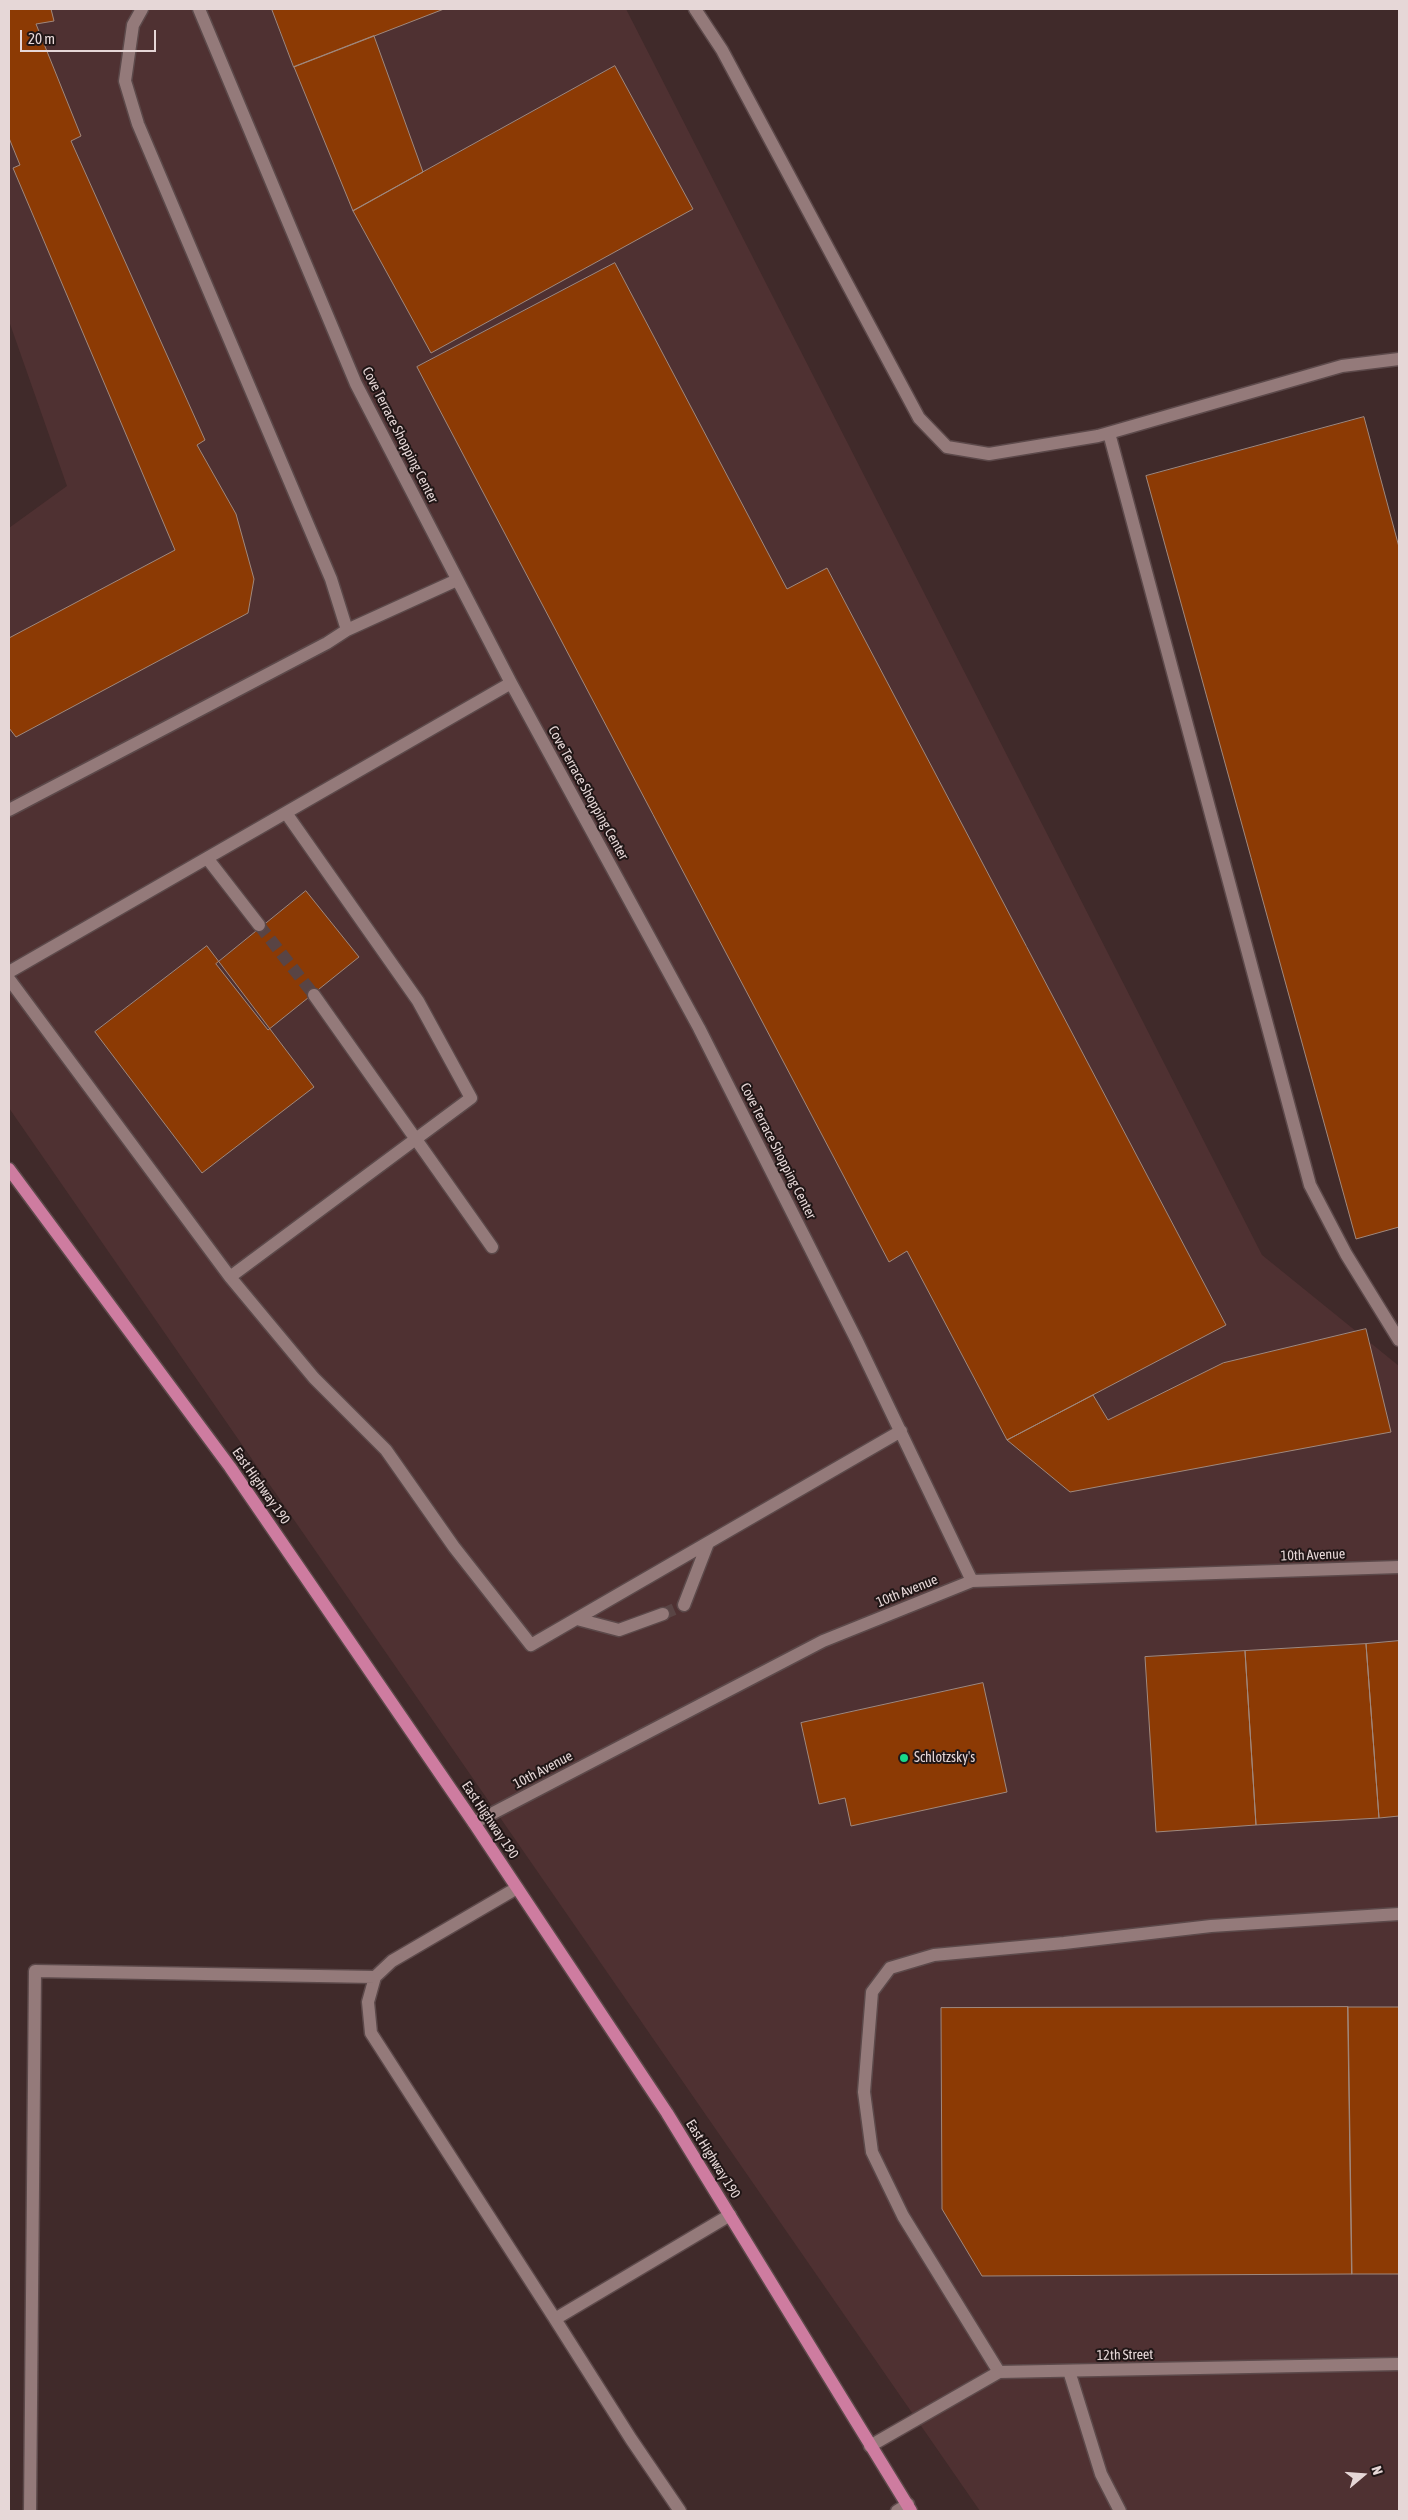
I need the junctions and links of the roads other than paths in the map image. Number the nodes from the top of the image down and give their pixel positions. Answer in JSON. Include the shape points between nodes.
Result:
{"nodes":[{"id":1,"x":142,"y":9,"type":"edge"},
{"id":2,"x":199,"y":9,"type":"edge"},
{"id":3,"x":695,"y":9,"type":"edge"},
{"id":4,"x":1399,"y":359,"type":"edge"},
{"id":5,"x":1109,"y":433,"type":"junction"},
{"id":6,"x":457,"y":580,"type":"junction"},
{"id":7,"x":347,"y":630,"type":"junction"},
{"id":8,"x":511,"y":684,"type":"junction"},
{"id":9,"x":9,"y":810,"type":"edge"},
{"id":10,"x":286,"y":813,"type":"junction"},
{"id":11,"x":207,"y":858,"type":"junction"},
{"id":12,"x":258,"y":924,"type":"tunnel mouth"},
{"id":13,"x":9,"y":972,"type":"edge"},
{"id":14,"x":9,"y":979,"type":"edge"},
{"id":15,"x":314,"y":995,"type":"tunnel mouth"},
{"id":16,"x":416,"y":1139,"type":"junction"},
{"id":17,"x":9,"y":1170,"type":"edge"},
{"id":18,"x":492,"y":1247,"type":"dead end"},
{"id":19,"x":230,"y":1277,"type":"junction"},
{"id":20,"x":1399,"y":1340,"type":"edge"},
{"id":21,"x":901,"y":1431,"type":"junction"},
{"id":22,"x":708,"y":1543,"type":"junction"},
{"id":23,"x":1399,"y":1567,"type":"edge"},
{"id":24,"x":972,"y":1581,"type":"junction"},
{"id":25,"x":684,"y":1604,"type":"dead end"},
{"id":26,"x":664,"y":1614,"type":"tunnel mouth"},
{"id":27,"x":577,"y":1619,"type":"junction"},
{"id":28,"x":474,"y":1823,"type":"junction"},
{"id":29,"x":517,"y":1888,"type":"junction"},
{"id":30,"x":1399,"y":1914,"type":"edge"},
{"id":31,"x":375,"y":1977,"type":"junction"},
{"id":32,"x":730,"y":2215,"type":"junction"},
{"id":33,"x":556,"y":2319,"type":"junction"},
{"id":34,"x":1399,"y":2364,"type":"edge"},
{"id":35,"x":1069,"y":2371,"type":"junction"},
{"id":36,"x":998,"y":2372,"type":"junction"},
{"id":37,"x":870,"y":2446,"type":"junction"},
{"id":38,"x":905,"y":2509,"type":"edge"},
{"id":39,"x":30,"y":2511,"type":"edge"},
{"id":40,"x":680,"y":2511,"type":"edge"},
{"id":41,"x":1120,"y":2511,"type":"edge"}],
"edges":[{"from":1,"to":7,"type":"lane","via":[[133,25],[125,81],[138,124],[331,579]]},
{"from":2,"to":6,"type":"lane","name":"Cove Terrace Shopping Center","via":[[356,384]]},
{"from":3,"to":5,"type":"lane","via":[[722,50],[919,418],[947,447],[989,454]]},
{"from":4,"to":5,"type":"lane","via":[[1342,366]]},
{"from":5,"to":20,"type":"lane","via":[[1310,1185],[1346,1254]]},
{"from":6,"to":7,"type":"lane"},
{"from":6,"to":8,"type":"lane","name":"Cove Terrace Shopping Center"},
{"from":7,"to":9,"type":"lane","via":[[328,644]]},
{"from":8,"to":10,"type":"lane"},
{"from":8,"to":21,"type":"lane","name":"Cove Terrace Shopping Center","via":[[699,1028]]},
{"from":10,"to":11,"type":"lane"},
{"from":10,"to":16,"type":"lane","via":[[418,1001],[471,1098]]},
{"from":11,"to":12,"type":"lane"},
{"from":11,"to":13,"type":"lane"},
{"from":14,"to":19,"type":"lane"},
{"from":15,"to":16,"type":"lane"},
{"from":16,"to":18,"type":"lane"},
{"from":16,"to":19,"type":"lane"},
{"from":17,"to":28,"type":"main road","name":"East Highway 190","via":[[230,1467]]},
{"from":19,"to":27,"type":"lane","via":[[314,1378],[386,1450],[454,1547],[531,1646]]},
{"from":21,"to":22,"type":"lane"},
{"from":21,"to":24,"type":"lane","name":"Cove Terrace Shopping Center"},
{"from":22,"to":25,"type":"lane"},
{"from":22,"to":27,"type":"lane"},
{"from":23,"to":24,"type":"lane","name":"10th Avenue"},
{"from":24,"to":28,"type":"lane","name":"10th Avenue","via":[[823,1641]]},
{"from":26,"to":27,"type":"lane","via":[[619,1630]]},
{"from":28,"to":29,"type":"main road","name":"East Highway 190"},
{"from":29,"to":31,"type":"lane","via":[[392,1961]]},
{"from":29,"to":32,"type":"main road","name":"East Highway 190","via":[[667,2113]]},
{"from":30,"to":36,"type":"lane","via":[[1211,1926],[934,1955],[890,1968],[872,1992],[864,2092],[872,2152],[903,2216]]},
{"from":31,"to":33,"type":"lane","via":[[368,2002],[370,2033]]},
{"from":31,"to":39,"type":"lane","via":[[35,1971]]},
{"from":32,"to":33,"type":"lane"},
{"from":32,"to":37,"type":"main road","name":"East Highway 190"},
{"from":33,"to":40,"type":"lane"},
{"from":34,"to":35,"type":"lane","name":"12th Street"},
{"from":35,"to":36,"type":"lane","name":"12th Street"},
{"from":35,"to":41,"type":"lane","via":[[1101,2474]]},
{"from":36,"to":37,"type":"lane","name":"12th Street"},
{"from":37,"to":38,"type":"main road","name":"East Highway 190"}]}
